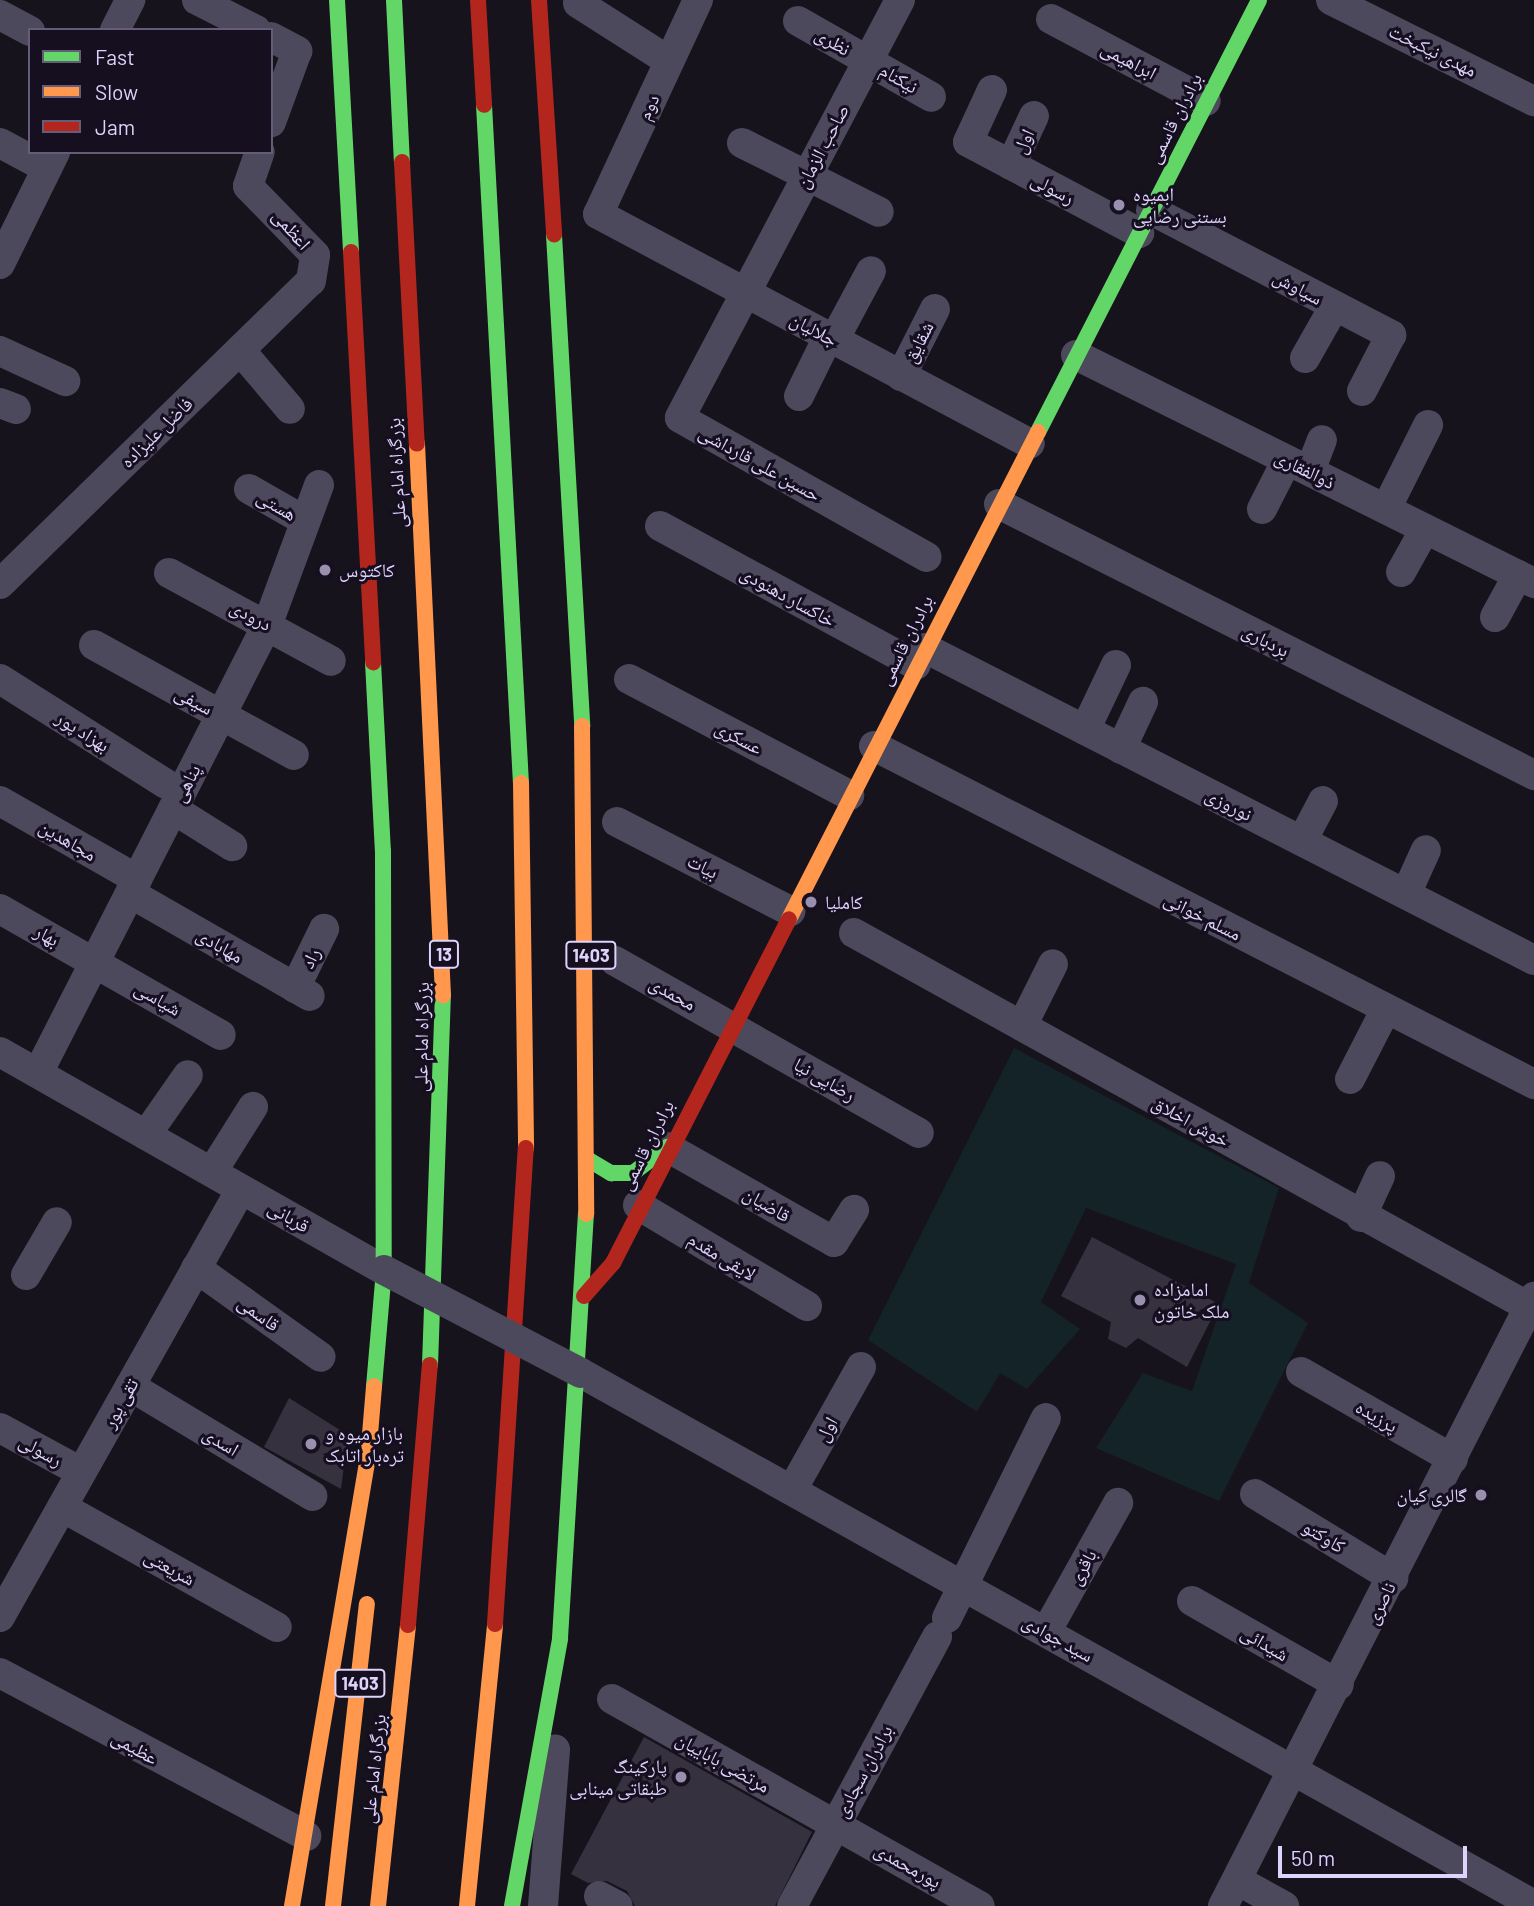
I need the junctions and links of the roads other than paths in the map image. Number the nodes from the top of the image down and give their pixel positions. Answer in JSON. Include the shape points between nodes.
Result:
{"nodes":[{"id":1,"x":130,"y":0,"type":"edge"},
{"id":2,"x":197,"y":0,"type":"edge"},
{"id":3,"x":337,"y":0,"type":"edge"},
{"id":4,"x":394,"y":0,"type":"edge"},
{"id":5,"x":478,"y":0,"type":"edge"},
{"id":6,"x":539,"y":0,"type":"edge"},
{"id":7,"x":698,"y":0,"type":"edge"},
{"id":8,"x":900,"y":0,"type":"edge"},
{"id":9,"x":1259,"y":0,"type":"edge"},
{"id":10,"x":1331,"y":0,"type":"edge"},
{"id":11,"x":578,"y":3,"type":"dead end"},
{"id":12,"x":0,"y":15,"type":"edge"},
{"id":13,"x":1051,"y":19,"type":"dead end"},
{"id":14,"x":798,"y":21,"type":"dead end"},
{"id":15,"x":117,"y":28,"type":"edge"},
{"id":16,"x":252,"y":28,"type":"edge"},
{"id":17,"x":28,"y":30,"type":"edge"},
{"id":18,"x":273,"y":38,"type":"edge"},
{"id":19,"x":867,"y":60,"type":"junction"},
{"id":20,"x":669,"y":61,"type":"junction"},
{"id":21,"x":992,"y":90,"type":"dead end"},
{"id":22,"x":931,"y":97,"type":"dead end"},
{"id":23,"x":1206,"y":101,"type":"junction"},
{"id":24,"x":1534,"y":101,"type":"edge"},
{"id":25,"x":1034,"y":116,"type":"dead end"},
{"id":26,"x":273,"y":117,"type":"edge"},
{"id":27,"x":0,"y":143,"type":"edge"},
{"id":28,"x":741,"y":143,"type":"dead end"},
{"id":29,"x":28,"y":152,"type":"edge"},
{"id":30,"x":33,"y":154,"type":"edge"},
{"id":31,"x":259,"y":154,"type":"edge"},
{"id":32,"x":51,"y":160,"type":"edge"},
{"id":33,"x":1011,"y":165,"type":"junction"},
{"id":34,"x":807,"y":175,"type":"junction"},
{"id":35,"x":879,"y":212,"type":"dead end"},
{"id":36,"x":598,"y":214,"type":"joint"},
{"id":37,"x":1145,"y":222,"type":"junction"},
{"id":38,"x":0,"y":264,"type":"edge"},
{"id":39,"x":871,"y":271,"type":"dead end"},
{"id":40,"x":311,"y":281,"type":"joint"},
{"id":41,"x":744,"y":292,"type":"junction"},
{"id":42,"x":1334,"y":307,"type":"junction"},
{"id":43,"x":935,"y":309,"type":"dead end"},
{"id":44,"x":831,"y":339,"type":"junction"},
{"id":45,"x":240,"y":350,"type":"junction"},
{"id":46,"x":0,"y":351,"type":"edge"},
{"id":47,"x":1076,"y":355,"type":"junction"},
{"id":48,"x":1305,"y":358,"type":"dead end"},
{"id":49,"x":901,"y":376,"type":"junction"},
{"id":50,"x":65,"y":381,"type":"dead end"},
{"id":51,"x":1362,"y":391,"type":"dead end"},
{"id":52,"x":799,"y":396,"type":"dead end"},
{"id":53,"x":290,"y":409,"type":"dead end"},
{"id":54,"x":1428,"y":425,"type":"dead end"},
{"id":55,"x":1322,"y":440,"type":"dead end"},
{"id":56,"x":1030,"y":444,"type":"junction"},
{"id":57,"x":1298,"y":466,"type":"junction"},
{"id":58,"x":319,"y":485,"type":"dead end"},
{"id":59,"x":249,"y":489,"type":"dead end"},
{"id":60,"x":999,"y":504,"type":"junction"},
{"id":61,"x":1262,"y":509,"type":"dead end"},
{"id":62,"x":1386,"y":509,"type":"junction"},
{"id":63,"x":305,"y":521,"type":"junction"},
{"id":64,"x":660,"y":526,"type":"dead end"},
{"id":65,"x":1425,"y":529,"type":"junction"},
{"id":66,"x":927,"y":557,"type":"dead end"},
{"id":67,"x":1401,"y":572,"type":"dead end"},
{"id":68,"x":169,"y":573,"type":"dead end"},
{"id":69,"x":1526,"y":579,"type":"edge"},
{"id":70,"x":0,"y":584,"type":"edge"},
{"id":71,"x":1495,"y":617,"type":"dead end"},
{"id":72,"x":268,"y":623,"type":"junction"},
{"id":73,"x":94,"y":645,"type":"dead end"},
{"id":74,"x":920,"y":657,"type":"junction"},
{"id":75,"x":331,"y":661,"type":"dead end"},
{"id":76,"x":1116,"y":666,"type":"dead end"},
{"id":77,"x":0,"y":679,"type":"edge"},
{"id":78,"x":629,"y":679,"type":"dead end"},
{"id":79,"x":1143,"y":702,"type":"dead end"},
{"id":80,"x":221,"y":714,"type":"junction"},
{"id":81,"x":1085,"y":730,"type":"junction"},
{"id":82,"x":874,"y":746,"type":"junction"},
{"id":83,"x":1121,"y":749,"type":"junction"},
{"id":84,"x":295,"y":755,"type":"dead end"},
{"id":85,"x":1534,"y":775,"type":"edge"},
{"id":86,"x":849,"y":795,"type":"junction"},
{"id":87,"x":169,"y":796,"type":"junction"},
{"id":88,"x":0,"y":801,"type":"edge"},
{"id":89,"x":1323,"y":801,"type":"dead end"},
{"id":90,"x":617,"y":822,"type":"dead end"},
{"id":91,"x":1302,"y":841,"type":"junction"},
{"id":92,"x":232,"y":846,"type":"dead end"},
{"id":93,"x":1426,"y":850,"type":"dead end"},
{"id":94,"x":133,"y":886,"type":"junction"},
{"id":95,"x":1406,"y":894,"type":"junction"},
{"id":96,"x":0,"y":909,"type":"edge"},
{"id":97,"x":790,"y":911,"type":"junction"},
{"id":98,"x":324,"y":929,"type":"dead end"},
{"id":99,"x":854,"y":933,"type":"dead end"},
{"id":100,"x":1534,"y":960,"type":"edge"},
{"id":101,"x":95,"y":961,"type":"junction"},
{"id":102,"x":615,"y":961,"type":"dead end"},
{"id":103,"x":1053,"y":964,"type":"dead end"},
{"id":104,"x":303,"y":992,"type":"joint"},
{"id":105,"x":1385,"y":1011,"type":"junction"},
{"id":106,"x":730,"y":1026,"type":"junction"},
{"id":107,"x":1022,"y":1026,"type":"junction"},
{"id":108,"x":221,"y":1035,"type":"dead end"},
{"id":109,"x":0,"y":1052,"type":"edge"},
{"id":110,"x":38,"y":1073,"type":"junction"},
{"id":111,"x":188,"y":1075,"type":"dead end"},
{"id":112,"x":1350,"y":1079,"type":"dead end"},
{"id":113,"x":1534,"y":1084,"type":"edge"},
{"id":114,"x":253,"y":1107,"type":"dead end"},
{"id":115,"x":919,"y":1133,"type":"dead end"},
{"id":116,"x":146,"y":1135,"type":"junction"},
{"id":117,"x":667,"y":1147,"type":"junction"},
{"id":118,"x":589,"y":1160,"type":"junction"},
{"id":119,"x":212,"y":1172,"type":"junction"},
{"id":120,"x":1380,"y":1176,"type":"dead end"},
{"id":121,"x":241,"y":1189,"type":"junction"},
{"id":122,"x":638,"y":1205,"type":"junction"},
{"id":123,"x":854,"y":1210,"type":"dead end"},
{"id":124,"x":1361,"y":1217,"type":"junction"},
{"id":125,"x":57,"y":1222,"type":"dead end"},
{"id":126,"x":196,"y":1268,"type":"junction"},
{"id":127,"x":384,"y":1270,"type":"junction"},
{"id":128,"x":26,"y":1275,"type":"dead end"},
{"id":129,"x":584,"y":1296,"type":"junction"},
{"id":130,"x":1531,"y":1302,"type":"edge"},
{"id":131,"x":807,"y":1306,"type":"dead end"},
{"id":132,"x":321,"y":1357,"type":"dead end"},
{"id":133,"x":861,"y":1367,"type":"dead end"},
{"id":134,"x":1301,"y":1372,"type":"dead end"},
{"id":135,"x":581,"y":1374,"type":"junction"},
{"id":136,"x":130,"y":1386,"type":"junction"},
{"id":137,"x":1046,"y":1418,"type":"dead end"},
{"id":138,"x":0,"y":1428,"type":"edge"},
{"id":139,"x":368,"y":1458,"type":"junction"},
{"id":140,"x":1453,"y":1459,"type":"junction"},
{"id":141,"x":81,"y":1472,"type":"junction"},
{"id":142,"x":792,"y":1490,"type":"junction"},
{"id":143,"x":1255,"y":1494,"type":"dead end"},
{"id":144,"x":312,"y":1496,"type":"dead end"},
{"id":145,"x":1118,"y":1503,"type":"dead end"},
{"id":146,"x":62,"y":1507,"type":"junction"},
{"id":147,"x":371,"y":1550,"type":"dead end"},
{"id":148,"x":1393,"y":1578,"type":"junction"},
{"id":149,"x":961,"y":1584,"type":"junction"},
{"id":150,"x":369,"y":1590,"type":"dead end"},
{"id":151,"x":1192,"y":1601,"type":"dead end"},
{"id":152,"x":4,"y":1602,"type":"edge"},
{"id":153,"x":277,"y":1627,"type":"dead end"},
{"id":154,"x":1046,"y":1632,"type":"junction"},
{"id":155,"x":560,"y":1638,"type":"junction"},
{"id":156,"x":0,"y":1673,"type":"edge"},
{"id":157,"x":1339,"y":1685,"type":"junction"},
{"id":158,"x":612,"y":1699,"type":"dead end"},
{"id":159,"x":1296,"y":1770,"type":"junction"},
{"id":160,"x":835,"y":1824,"type":"junction"},
{"id":161,"x":306,"y":1836,"type":"junction"},
{"id":162,"x":1237,"y":1880,"type":"junction"},
{"id":163,"x":1534,"y":1905,"type":"edge"},
{"id":164,"x":292,"y":1906,"type":"edge"},
{"id":165,"x":333,"y":1906,"type":"edge"},
{"id":166,"x":378,"y":1906,"type":"edge"},
{"id":167,"x":467,"y":1906,"type":"edge"},
{"id":168,"x":512,"y":1906,"type":"edge"},
{"id":169,"x":543,"y":1906,"type":"edge"},
{"id":170,"x":792,"y":1906,"type":"edge"},
{"id":171,"x":980,"y":1906,"type":"edge"},
{"id":172,"x":1223,"y":1906,"type":"edge"},
{"id":173,"x":1284,"y":1906,"type":"edge"}],
"edges":[{"from":1,"to":15,"type":"street"},
{"from":2,"to":16,"type":"street"},
{"from":3,"to":127,"type":"main road","via":[[383,851]]},
{"from":4,"to":166,"type":"main road","name":"بزرگراه امام علی","number":"13","via":[[444,954],[437,1259],[425,1433]]},
{"from":5,"to":167,"type":"main road","via":[[520,723],[527,1125],[503,1540]]},
{"from":6,"to":118,"type":"main road","number":"1403","via":[[582,658],[591,972]]},
{"from":7,"to":20,"type":"street","name":"دوم"},
{"from":8,"to":19,"type":"street","name":"صاحب الزمان"},
{"from":9,"to":23,"type":"main road","name":"برادران قاسمی"},
{"from":10,"to":24,"type":"street","name":"مهدی نیکبخت"},
{"from":11,"to":20,"type":"street"},
{"from":12,"to":17,"type":"street"},
{"from":13,"to":23,"type":"street","name":"ابراهیمی"},
{"from":14,"to":19,"type":"street","name":"نظری"},
{"from":18,"to":26,"type":"street","via":[[297,51]]},
{"from":19,"to":22,"type":"street","name":"نیکنام"},
{"from":19,"to":34,"type":"street","name":"صاحب الزمان"},
{"from":20,"to":36,"type":"street","name":"دوم"},
{"from":21,"to":33,"type":"street","name":"رسولی","via":[[968,142]]},
{"from":23,"to":37,"type":"main road","name":"برادران قاسمی"},
{"from":25,"to":33,"type":"street","name":"اول"},
{"from":27,"to":29,"type":"street"},
{"from":28,"to":34,"type":"street"},
{"from":30,"to":32,"type":"street"},
{"from":31,"to":40,"type":"street","name":"اعظمی","via":[[248,186],[315,255]]},
{"from":32,"to":38,"type":"street"},
{"from":33,"to":37,"type":"street","name":"رسولی"},
{"from":34,"to":35,"type":"street"},
{"from":34,"to":41,"type":"street","name":"صاحب الزمان"},
{"from":36,"to":41,"type":"street","name":"جلالیان"},
{"from":37,"to":42,"type":"street","name":"سیاوش"},
{"from":37,"to":47,"type":"main road","name":"برادران قاسمی"},
{"from":39,"to":44,"type":"street"},
{"from":40,"to":45,"type":"street","name":"فاضل علیزاده"},
{"from":41,"to":44,"type":"street","name":"جلالیان"},
{"from":41,"to":66,"type":"street","name":"حسین علی قارداشی","via":[[680,418]]},
{"from":42,"to":48,"type":"street"},
{"from":42,"to":51,"type":"street","name":"سیاوش","via":[[1391,335]]},
{"from":43,"to":49,"type":"street","name":"شقایق"},
{"from":44,"to":49,"type":"street","name":"جلالیان"},
{"from":44,"to":52,"type":"street"},
{"from":45,"to":53,"type":"street"},
{"from":45,"to":70,"type":"street","name":"فاضل علیزاده"},
{"from":46,"to":50,"type":"street"},
{"from":47,"to":56,"type":"main road","name":"برادران قاسمی"},
{"from":47,"to":57,"type":"street","name":"ذوالفقاری"},
{"from":49,"to":56,"type":"street","name":"جلالیان"},
{"from":54,"to":62,"type":"street"},
{"from":55,"to":57,"type":"street"},
{"from":56,"to":60,"type":"main road","name":"برادران قاسمی"},
{"from":57,"to":61,"type":"street"},
{"from":57,"to":62,"type":"street","name":"ذوالفقاری"},
{"from":58,"to":63,"type":"street","name":"پناهی"},
{"from":59,"to":63,"type":"street","name":"هستی"},
{"from":60,"to":74,"type":"main road","name":"برادران قاسمی"},
{"from":60,"to":85,"type":"street","name":"بردباری"},
{"from":62,"to":65,"type":"street","name":"ذوالفقاری"},
{"from":63,"to":72,"type":"street","name":"پناهی"},
{"from":64,"to":74,"type":"street","name":"خاکسار دهنودی"},
{"from":65,"to":67,"type":"street"},
{"from":65,"to":69,"type":"street","name":"ذوالفقاری"},
{"from":68,"to":72,"type":"street","name":"درودی"},
{"from":69,"to":71,"type":"street"},
{"from":72,"to":75,"type":"street","name":"درودی"},
{"from":72,"to":80,"type":"street","name":"پناهی"},
{"from":73,"to":80,"type":"street","name":"سیفی"},
{"from":74,"to":81,"type":"street","name":"نوروزی"},
{"from":74,"to":82,"type":"main road","name":"برادران قاسمی"},
{"from":76,"to":81,"type":"street"},
{"from":77,"to":87,"type":"street","name":"بهزاد پور"},
{"from":78,"to":86,"type":"street","name":"عسکری"},
{"from":79,"to":83,"type":"street"},
{"from":80,"to":84,"type":"street","name":"سیفی"},
{"from":80,"to":87,"type":"street","name":"پناهی"},
{"from":81,"to":83,"type":"street","name":"نوروزی"},
{"from":82,"to":86,"type":"main road","name":"برادران قاسمی"},
{"from":82,"to":105,"type":"street","name":"مسلم خوانی"},
{"from":83,"to":91,"type":"street","name":"نوروزی"},
{"from":86,"to":97,"type":"main road","name":"برادران قاسمی"},
{"from":87,"to":92,"type":"street","name":"بهزاد پور"},
{"from":87,"to":94,"type":"street","name":"پناهی"},
{"from":88,"to":94,"type":"street","name":"مجاهدین"},
{"from":89,"to":91,"type":"street"},
{"from":90,"to":97,"type":"street","name":"بیات"},
{"from":91,"to":95,"type":"street","name":"نوروزی"},
{"from":93,"to":95,"type":"street"},
{"from":94,"to":101,"type":"street","name":"پناهی"},
{"from":94,"to":104,"type":"street","name":"مهابادی"},
{"from":95,"to":100,"type":"street","name":"نوروزی"},
{"from":96,"to":101,"type":"street","name":"بهار"},
{"from":97,"to":106,"type":"main road","name":"برادران قاسمی"},
{"from":98,"to":104,"type":"street","name":"راد"},
{"from":99,"to":107,"type":"street","name":"خوش اخلاق"},
{"from":101,"to":108,"type":"street","name":"شیاسی"},
{"from":101,"to":110,"type":"street","name":"پناهی"},
{"from":102,"to":106,"type":"street","name":"محمدی"},
{"from":103,"to":107,"type":"street"},
{"from":105,"to":112,"type":"street"},
{"from":105,"to":113,"type":"street","name":"مسلم خوانی"},
{"from":106,"to":115,"type":"street","name":"رضایی نیا"},
{"from":106,"to":117,"type":"main road","name":"برادران قاسمی"},
{"from":107,"to":124,"type":"street","name":"خوش اخلاق"},
{"from":109,"to":110,"type":"street","name":"قربانی"},
{"from":110,"to":116,"type":"street","name":"قربانی"},
{"from":111,"to":116,"type":"street"},
{"from":114,"to":119,"type":"street"},
{"from":116,"to":119,"type":"street","name":"قربانی"},
{"from":117,"to":118,"type":"main road","via":[[633,1173],[611,1173]]},
{"from":117,"to":122,"type":"main road","name":"برادران قاسمی"},
{"from":117,"to":123,"type":"street","name":"قاضیان","via":[[834,1242]]},
{"from":118,"to":129,"type":"main road","number":"1403"},
{"from":119,"to":121,"type":"street","name":"قربانی"},
{"from":120,"to":124,"type":"street"},
{"from":121,"to":126,"type":"street","name":"تقی پور"},
{"from":121,"to":127,"type":"street","name":"قربانی"},
{"from":122,"to":129,"type":"main road","name":"برادران قاسمی","via":[[613,1263]]},
{"from":122,"to":131,"type":"street","name":"لایقی مقدم"},
{"from":124,"to":130,"type":"street","name":"خوش اخلاق"},
{"from":125,"to":128,"type":"street"},
{"from":126,"to":132,"type":"street","name":"قاسمی"},
{"from":126,"to":136,"type":"street","name":"تقی پور"},
{"from":127,"to":135,"type":"street","name":"قربانی","bridge":true},
{"from":127,"to":139,"type":"main road"},
{"from":129,"to":135,"type":"main road","number":"1403"},
{"from":130,"to":140,"type":"street","name":"ناصری"},
{"from":133,"to":142,"type":"street","name":"اول"},
{"from":134,"to":140,"type":"street","name":"پرزیده"},
{"from":135,"to":142,"type":"street","name":"سید جوادی"},
{"from":135,"to":155,"type":"main road","number":"1403"},
{"from":136,"to":141,"type":"street","name":"تقی پور"},
{"from":136,"to":144,"type":"street","name":"اسدی"},
{"from":137,"to":149,"type":"street","name":"برادران سجادی"},
{"from":138,"to":141,"type":"street","name":"رسولی"},
{"from":139,"to":147,"type":"main road"},
{"from":139,"to":161,"type":"main road"},
{"from":140,"to":148,"type":"street","name":"ناصری"},
{"from":141,"to":146,"type":"street","name":"تقی پور"},
{"from":142,"to":149,"type":"street","name":"سید جوادی"},
{"from":143,"to":148,"type":"street","name":"کاوکتو"},
{"from":145,"to":154,"type":"street","name":"باقری"},
{"from":146,"to":152,"type":"street","name":"تقی پور"},
{"from":146,"to":153,"type":"street","name":"شریعتی"},
{"from":148,"to":157,"type":"street","name":"ناصری"},
{"from":149,"to":154,"type":"street","name":"سید جوادی"},
{"from":149,"to":160,"type":"street","name":"برادران سجادی"},
{"from":150,"to":165,"type":"main road","number":"1403"},
{"from":151,"to":157,"type":"street","name":"شیدائی"},
{"from":154,"to":159,"type":"street","name":"سید جوادی"},
{"from":155,"to":168,"type":"main road","number":"1403"},
{"from":155,"to":169,"type":"street"},
{"from":156,"to":161,"type":"street","name":"عظیمی","via":[[271,1822]]},
{"from":157,"to":159,"type":"street","name":"ناصری"},
{"from":158,"to":160,"type":"street","name":"مرتضی باباییان"},
{"from":159,"to":162,"type":"street","name":"ناصری"},
{"from":159,"to":163,"type":"street","name":"سید جوادی"},
{"from":160,"to":170,"type":"street","name":"برادران سجادی"},
{"from":160,"to":171,"type":"street","name":"پورمحمدی"},
{"from":161,"to":164,"type":"main road"},
{"from":162,"to":172,"type":"street","name":"ناصری"},
{"from":162,"to":173,"type":"street"}]}
